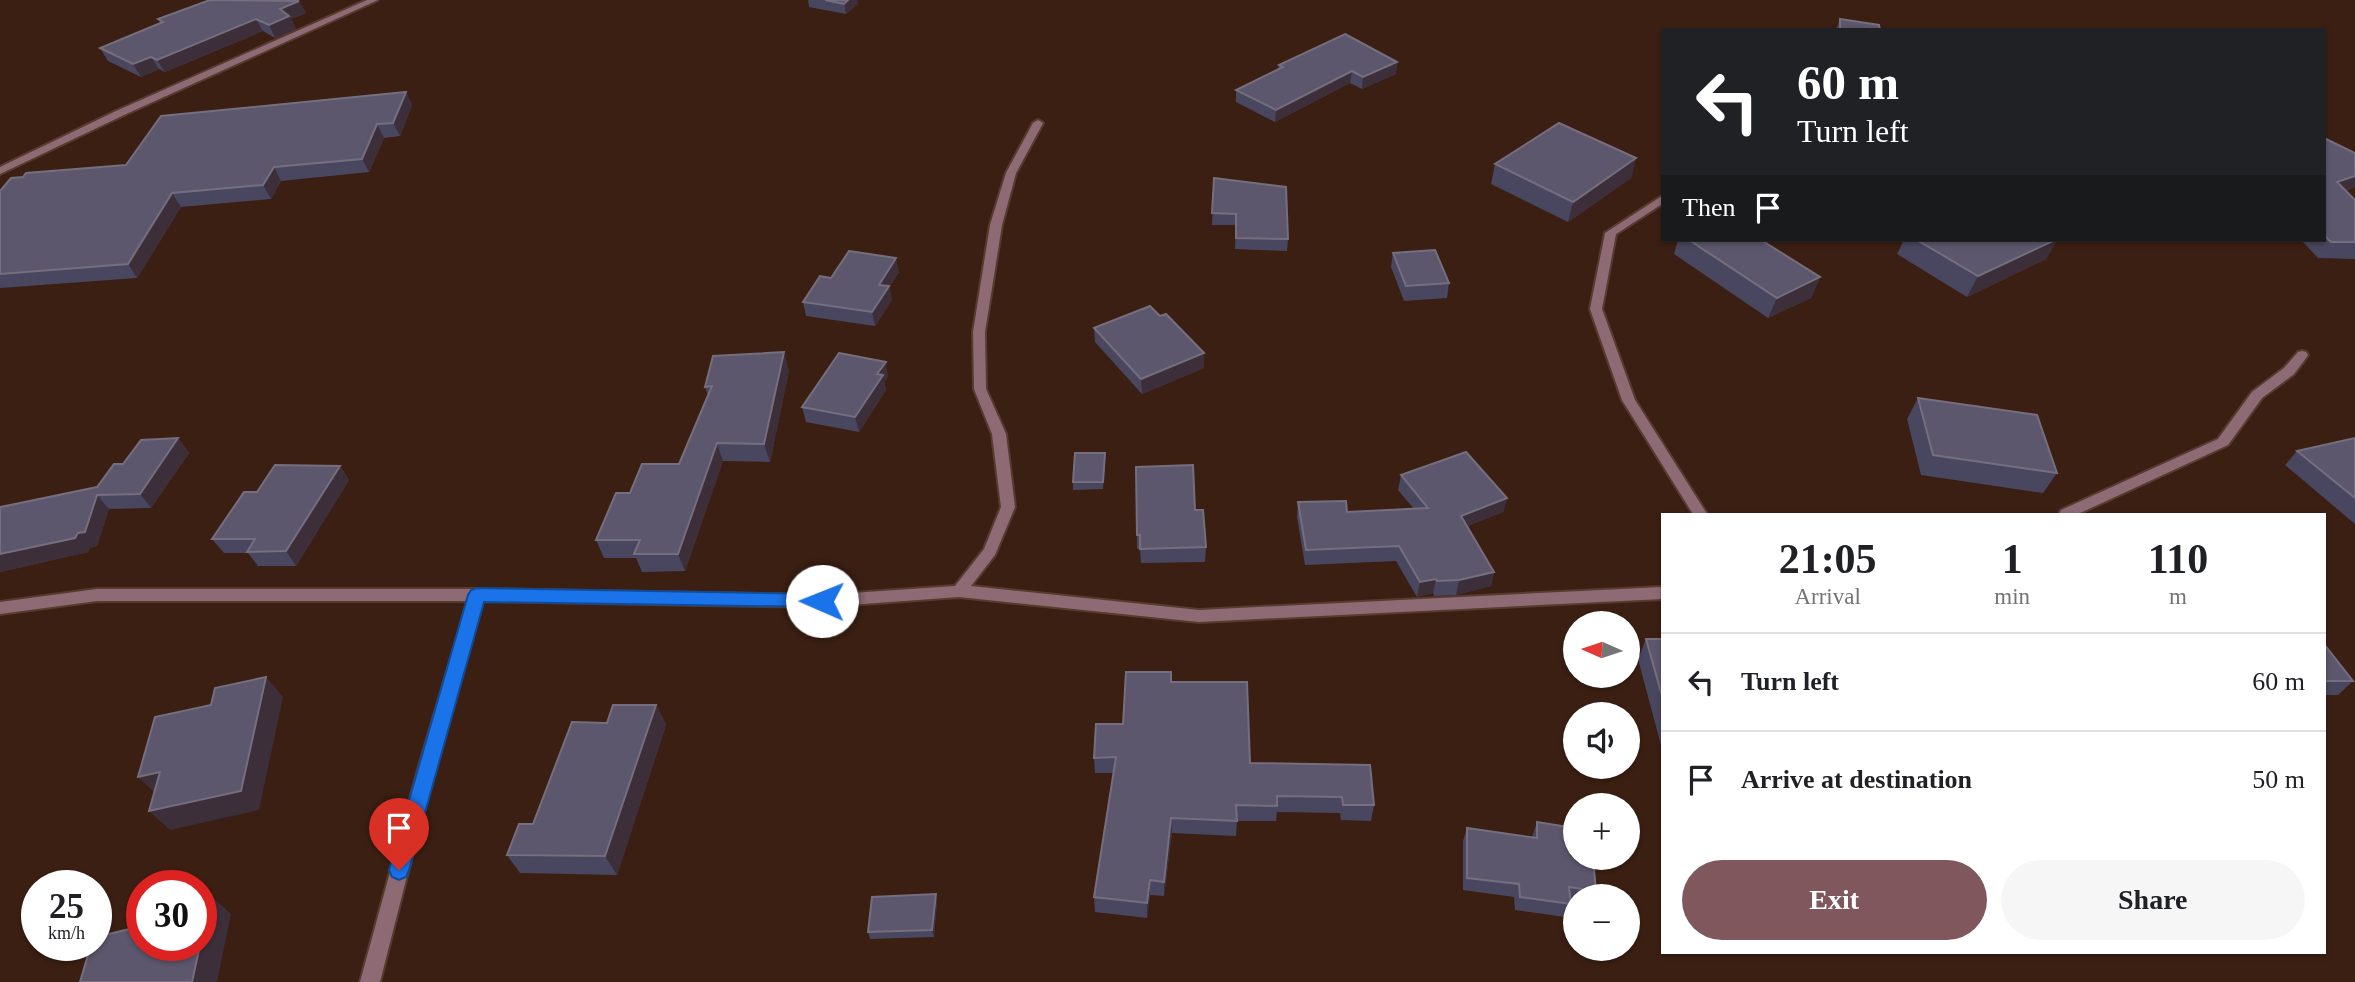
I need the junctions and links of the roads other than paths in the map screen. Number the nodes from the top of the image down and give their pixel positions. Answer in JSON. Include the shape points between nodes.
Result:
{"nodes":[{"id":1,"x":374,"y":0,"type":"edge"},
{"id":2,"x":1038,"y":123,"type":"dead end"},
{"id":3,"x":0,"y":171,"type":"edge"},
{"id":4,"x":1661,"y":200,"type":"edge"},
{"id":5,"x":2302,"y":355,"type":"dead end"},
{"id":6,"x":1699,"y":513,"type":"edge"},
{"id":7,"x":2068,"y":513,"type":"edge"},
{"id":8,"x":959,"y":591,"type":"junction"},
{"id":9,"x":1661,"y":593,"type":"edge"},
{"id":10,"x":477,"y":595,"type":"junction"},
{"id":11,"x":0,"y":608,"type":"edge"},
{"id":12,"x":370,"y":982,"type":"edge"}],
"edges":[{"from":1,"to":3,"type":"street"},
{"from":2,"to":8,"type":"street","via":[[1010,173],[996,225],[979,332],[980,389],[999,434],[1008,507],[989,551]]},
{"from":4,"to":6,"type":"street","via":[[1611,233],[1596,309],[1629,400]]},
{"from":5,"to":7,"type":"street","via":[[2257,395],[2223,442]]},
{"from":8,"to":9,"type":"street","via":[[1199,616]]},
{"from":8,"to":10,"type":"street","via":[[822,601]]},
{"from":10,"to":11,"type":"street","via":[[97,595]]},
{"from":10,"to":12,"type":"street"}]}
